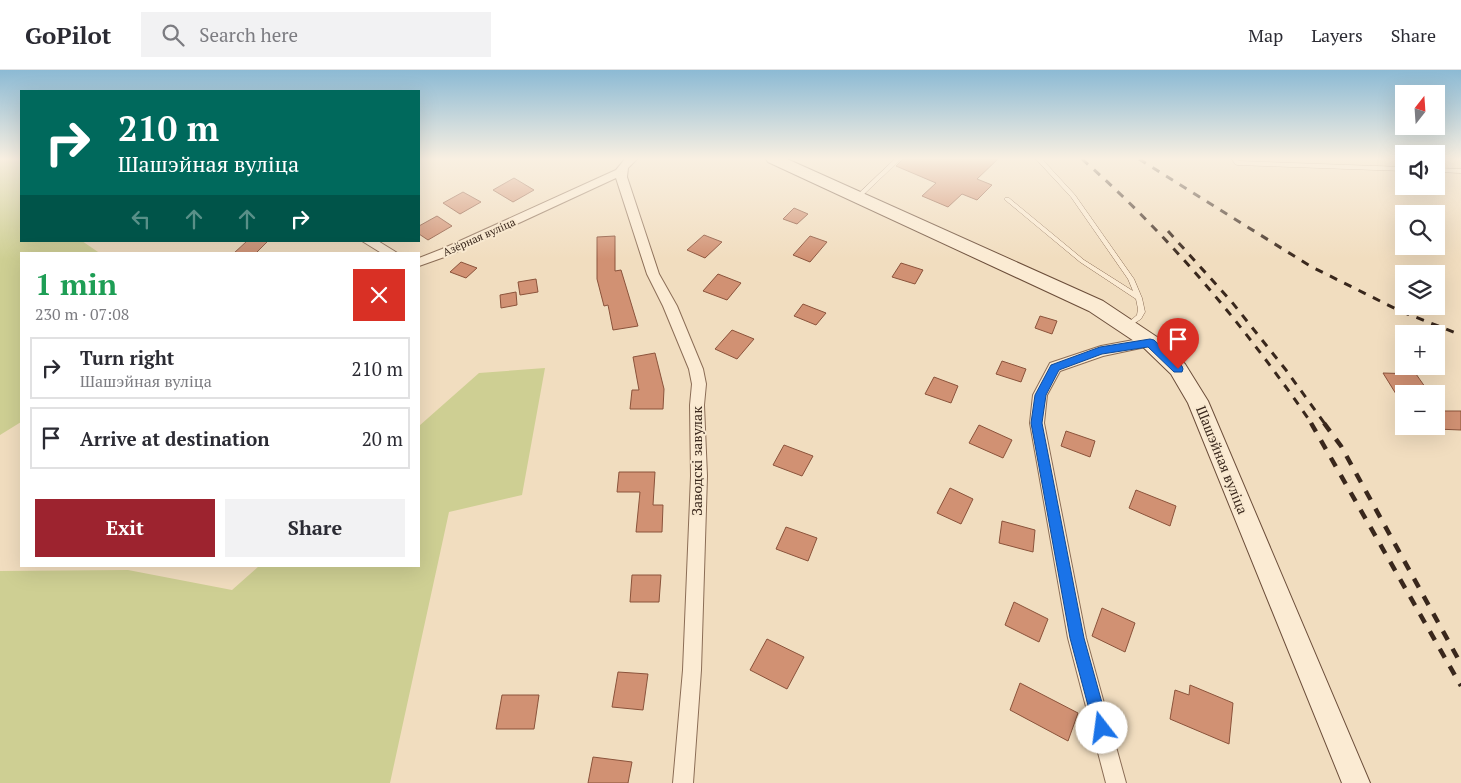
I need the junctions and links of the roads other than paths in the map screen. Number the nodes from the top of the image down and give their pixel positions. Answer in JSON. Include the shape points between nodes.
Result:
{"nodes":[{"id":1,"x":576,"y":192,"type":"edge"},
{"id":2,"x":627,"y":192,"type":"edge"},
{"id":3,"x":848,"y":192,"type":"edge"},
{"id":4,"x":863,"y":192,"type":"edge"},
{"id":5,"x":1070,"y":192,"type":"edge"},
{"id":6,"x":858,"y":197,"type":"junction"},
{"id":7,"x":1007,"y":199,"type":"dead end"},
{"id":8,"x":370,"y":242,"type":"edge"},
{"id":9,"x":389,"y":252,"type":"edge"},
{"id":10,"x":420,"y":262,"type":"edge"},
{"id":11,"x":1139,"y":298,"type":"junction"},
{"id":12,"x":1128,"y":326,"type":"junction"},
{"id":13,"x":1150,"y":342,"type":"junction"},
{"id":14,"x":683,"y":783,"type":"edge"},
{"id":15,"x":1116,"y":783,"type":"edge"},
{"id":16,"x":1356,"y":783,"type":"edge"}],
"edges":[{"from":1,"to":10,"type":"street","name":"Азёрная вуліца"},
{"from":2,"to":14,"type":"street","name":"Заводскі завулак","via":[[653,274],[670,306],[699,384],[692,670]]},
{"from":3,"to":6,"type":"main road","name":"Шашэйная вуліца"},
{"from":4,"to":6,"type":"lane"},
{"from":5,"to":11,"type":"lane","via":[[1131,280]]},
{"from":6,"to":12,"type":"main road","name":"Шашэйная вуліца","via":[[1096,306]]},
{"from":7,"to":11,"type":"lane","via":[[1082,261]]},
{"from":8,"to":9,"type":"street"},
{"from":11,"to":12,"type":"lane","via":[[1140,317]]},
{"from":12,"to":13,"type":"main road","name":"Шашэйная вуліца"},
{"from":13,"to":15,"type":"street","via":[[1100,351],[1055,367],[1040,395],[1037,423],[1077,638]]},
{"from":13,"to":16,"type":"main road","name":"Шашэйная вуліца","via":[[1178,369],[1198,401]]}]}
